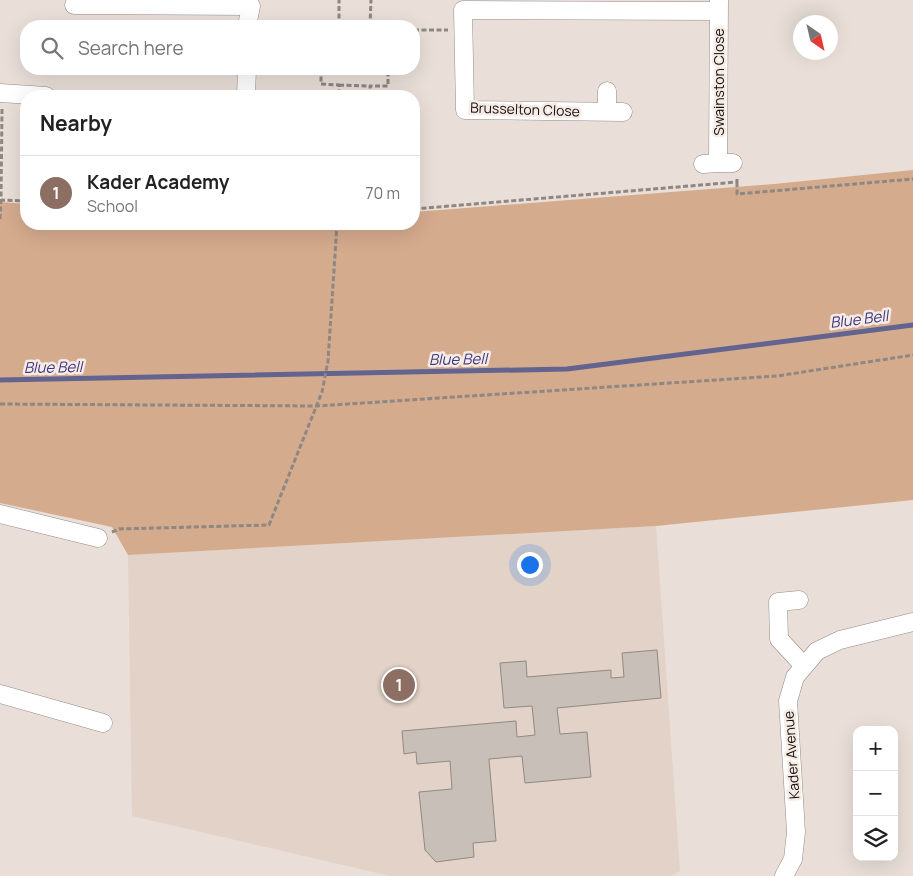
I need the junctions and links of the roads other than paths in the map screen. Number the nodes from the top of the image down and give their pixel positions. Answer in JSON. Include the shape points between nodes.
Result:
{"nodes":[{"id":1,"x":251,"y":3,"type":"edge"},
{"id":2,"x":462,"y":5,"type":"edge"},
{"id":3,"x":719,"y":5,"type":"edge"},
{"id":4,"x":74,"y":8,"type":"edge"},
{"id":5,"x":248,"y":20,"type":"edge"},
{"id":6,"x":247,"y":75,"type":"edge"},
{"id":7,"x":246,"y":90,"type":"edge"},
{"id":8,"x":607,"y":91,"type":"dead end"},
{"id":9,"x":1,"y":93,"type":"edge"},
{"id":10,"x":20,"y":94,"type":"edge"},
{"id":11,"x":718,"y":163,"type":"road end"},
{"id":12,"x":0,"y":514,"type":"edge"},
{"id":13,"x":98,"y":538,"type":"road end"},
{"id":14,"x":799,"y":600,"type":"dead end"},
{"id":15,"x":913,"y":622,"type":"edge"},
{"id":16,"x":804,"y":666,"type":"junction"},
{"id":17,"x":0,"y":694,"type":"edge"},
{"id":18,"x":103,"y":722,"type":"dead end"},
{"id":19,"x":784,"y":876,"type":"edge"}],
"edges":[{"from":1,"to":4,"type":"street"},
{"from":1,"to":5,"type":"street"},
{"from":2,"to":3,"type":"street","name":"Brusselton Close"},
{"from":2,"to":8,"type":"street","name":"Brusselton Close","via":[[464,110],[615,112]]},
{"from":3,"to":11,"type":"street","name":"Swainston Close"},
{"from":6,"to":7,"type":"street"},
{"from":9,"to":10,"type":"street"},
{"from":12,"to":13,"type":"street"},
{"from":14,"to":16,"type":"street","via":[[778,602],[779,639]]},
{"from":15,"to":16,"type":"street","name":"Kader Avenue","via":[[840,640],[817,651]]},
{"from":16,"to":19,"type":"street","name":"Kader Avenue","via":[[795,677],[788,701],[796,832],[792,859]]},
{"from":17,"to":18,"type":"street"}]}
